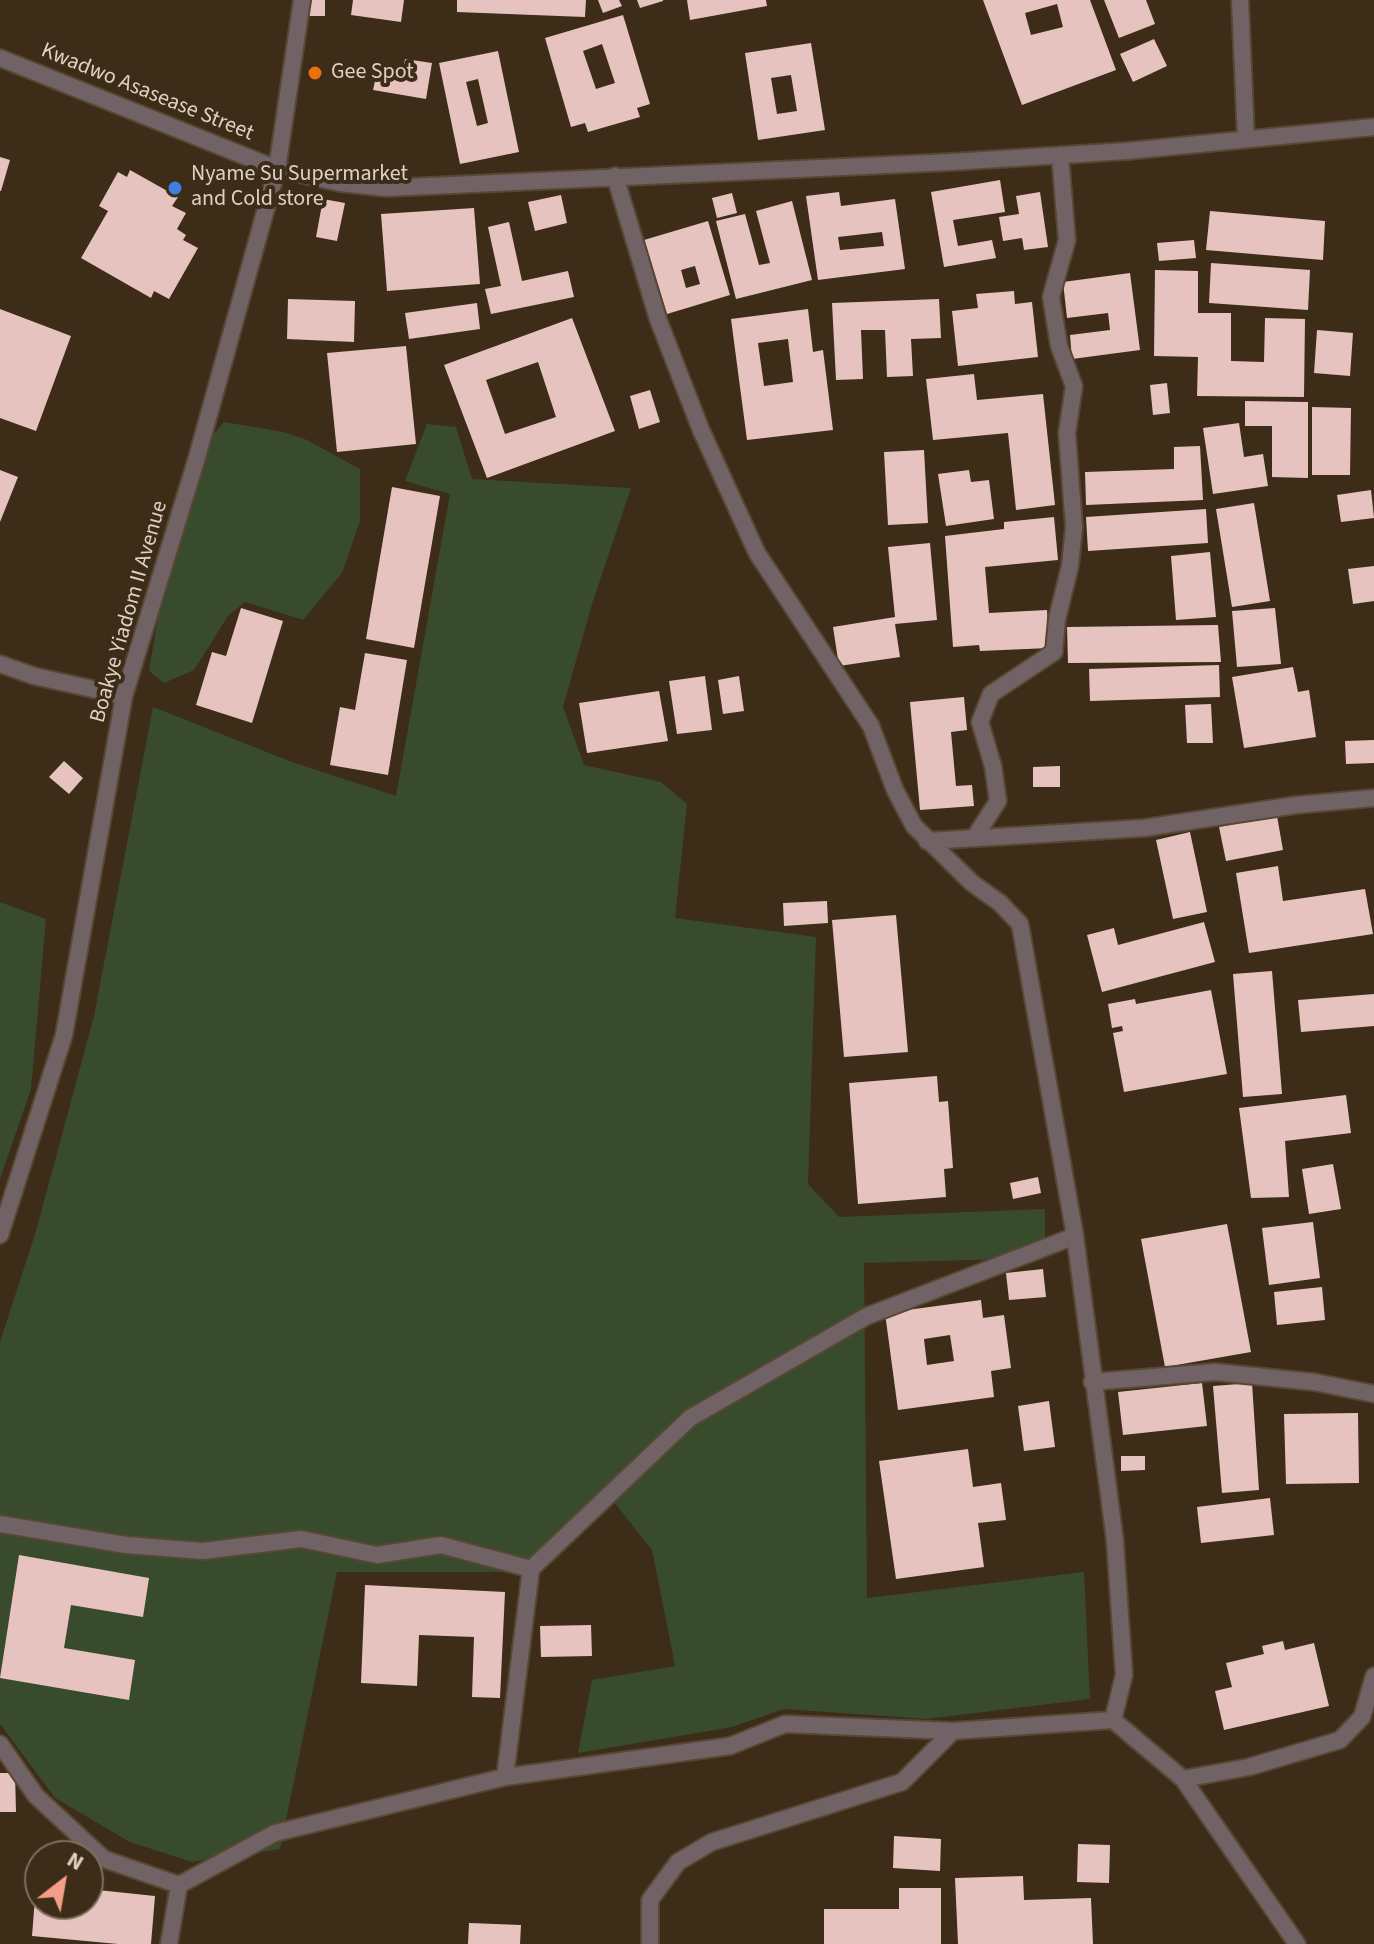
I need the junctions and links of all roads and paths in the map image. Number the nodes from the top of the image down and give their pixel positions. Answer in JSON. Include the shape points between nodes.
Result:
{"nodes":[{"id":1,"x":302,"y":0,"type":"edge"},
{"id":2,"x":1240,"y":0,"type":"edge"},
{"id":3,"x":0,"y":58,"type":"edge"},
{"id":4,"x":1374,"y":127,"type":"edge"},
{"id":5,"x":1246,"y":139,"type":"junction"},
{"id":6,"x":1060,"y":155,"type":"junction"},
{"id":7,"x":277,"y":169,"type":"junction"},
{"id":8,"x":615,"y":176,"type":"junction"},
{"id":9,"x":0,"y":664,"type":"edge"},
{"id":10,"x":124,"y":696,"type":"junction"},
{"id":11,"x":1374,"y":798,"type":"edge"},
{"id":12,"x":974,"y":838,"type":"junction"},
{"id":13,"x":927,"y":841,"type":"junction"},
{"id":14,"x":0,"y":1235,"type":"edge"},
{"id":15,"x":1075,"y":1236,"type":"junction"},
{"id":16,"x":1092,"y":1382,"type":"junction"},
{"id":17,"x":1374,"y":1394,"type":"edge"},
{"id":18,"x":0,"y":1524,"type":"edge"},
{"id":19,"x":531,"y":1569,"type":"junction"},
{"id":20,"x":1374,"y":1676,"type":"edge"},
{"id":21,"x":1113,"y":1720,"type":"junction"},
{"id":22,"x":953,"y":1731,"type":"junction"},
{"id":23,"x":0,"y":1744,"type":"edge"},
{"id":24,"x":505,"y":1777,"type":"junction"},
{"id":25,"x":1183,"y":1779,"type":"junction"},
{"id":26,"x":179,"y":1885,"type":"junction"},
{"id":27,"x":169,"y":1944,"type":"edge"},
{"id":28,"x":650,"y":1944,"type":"edge"},
{"id":29,"x":1297,"y":1944,"type":"edge"}],
"edges":[{"from":1,"to":7,"type":"street","name":"Boakye Yiadom II Avenue"},
{"from":2,"to":5,"type":"street"},
{"from":3,"to":7,"type":"street","name":"Kwadwo Asasease Street"},
{"from":4,"to":5,"type":"street","name":"Kwadwo Asasease Street"},
{"from":5,"to":6,"type":"street","name":"Kwadwo Asasease Street"},
{"from":6,"to":8,"type":"street","name":"Kwadwo Asasease Street"},
{"from":6,"to":12,"type":"street","via":[[1067,240],[1051,297],[1059,346],[1074,386],[1067,433],[1074,527],[1070,566],[1054,652],[991,694],[980,722],[998,801]]},
{"from":7,"to":8,"type":"street","name":"Kwadwo Asasease Street","via":[[386,188]]},
{"from":7,"to":10,"type":"street","name":"Boakye Yiadom II Avenue"},
{"from":8,"to":13,"type":"street","via":[[658,319],[757,553],[871,726],[895,790]]},
{"from":9,"to":10,"type":"street"},
{"from":10,"to":14,"type":"street","name":"Boakye Yiadom II Avenue","via":[[64,1035]]},
{"from":11,"to":12,"type":"street","via":[[1144,828]]},
{"from":12,"to":13,"type":"street"},
{"from":13,"to":15,"type":"street","via":[[1020,924]]},
{"from":15,"to":16,"type":"street"},
{"from":15,"to":19,"type":"street","via":[[867,1316],[690,1418]]},
{"from":16,"to":17,"type":"street","via":[[1215,1372]]},
{"from":16,"to":21,"type":"street","via":[[1116,1556],[1124,1675]]},
{"from":18,"to":19,"type":"street","via":[[126,1545],[203,1551],[301,1539],[377,1555],[441,1545]]},
{"from":19,"to":24,"type":"street"},
{"from":20,"to":25,"type":"street","via":[[1362,1717],[1340,1740],[1249,1767]]},
{"from":21,"to":22,"type":"street"},
{"from":21,"to":25,"type":"street"},
{"from":22,"to":24,"type":"street","via":[[785,1724],[730,1746]]},
{"from":22,"to":28,"type":"street","via":[[902,1782],[712,1842],[678,1862],[650,1900]]},
{"from":23,"to":26,"type":"street","via":[[36,1796],[104,1859]]},
{"from":24,"to":26,"type":"street","via":[[275,1833]]},
{"from":25,"to":29,"type":"street"},
{"from":26,"to":27,"type":"street"}]}
